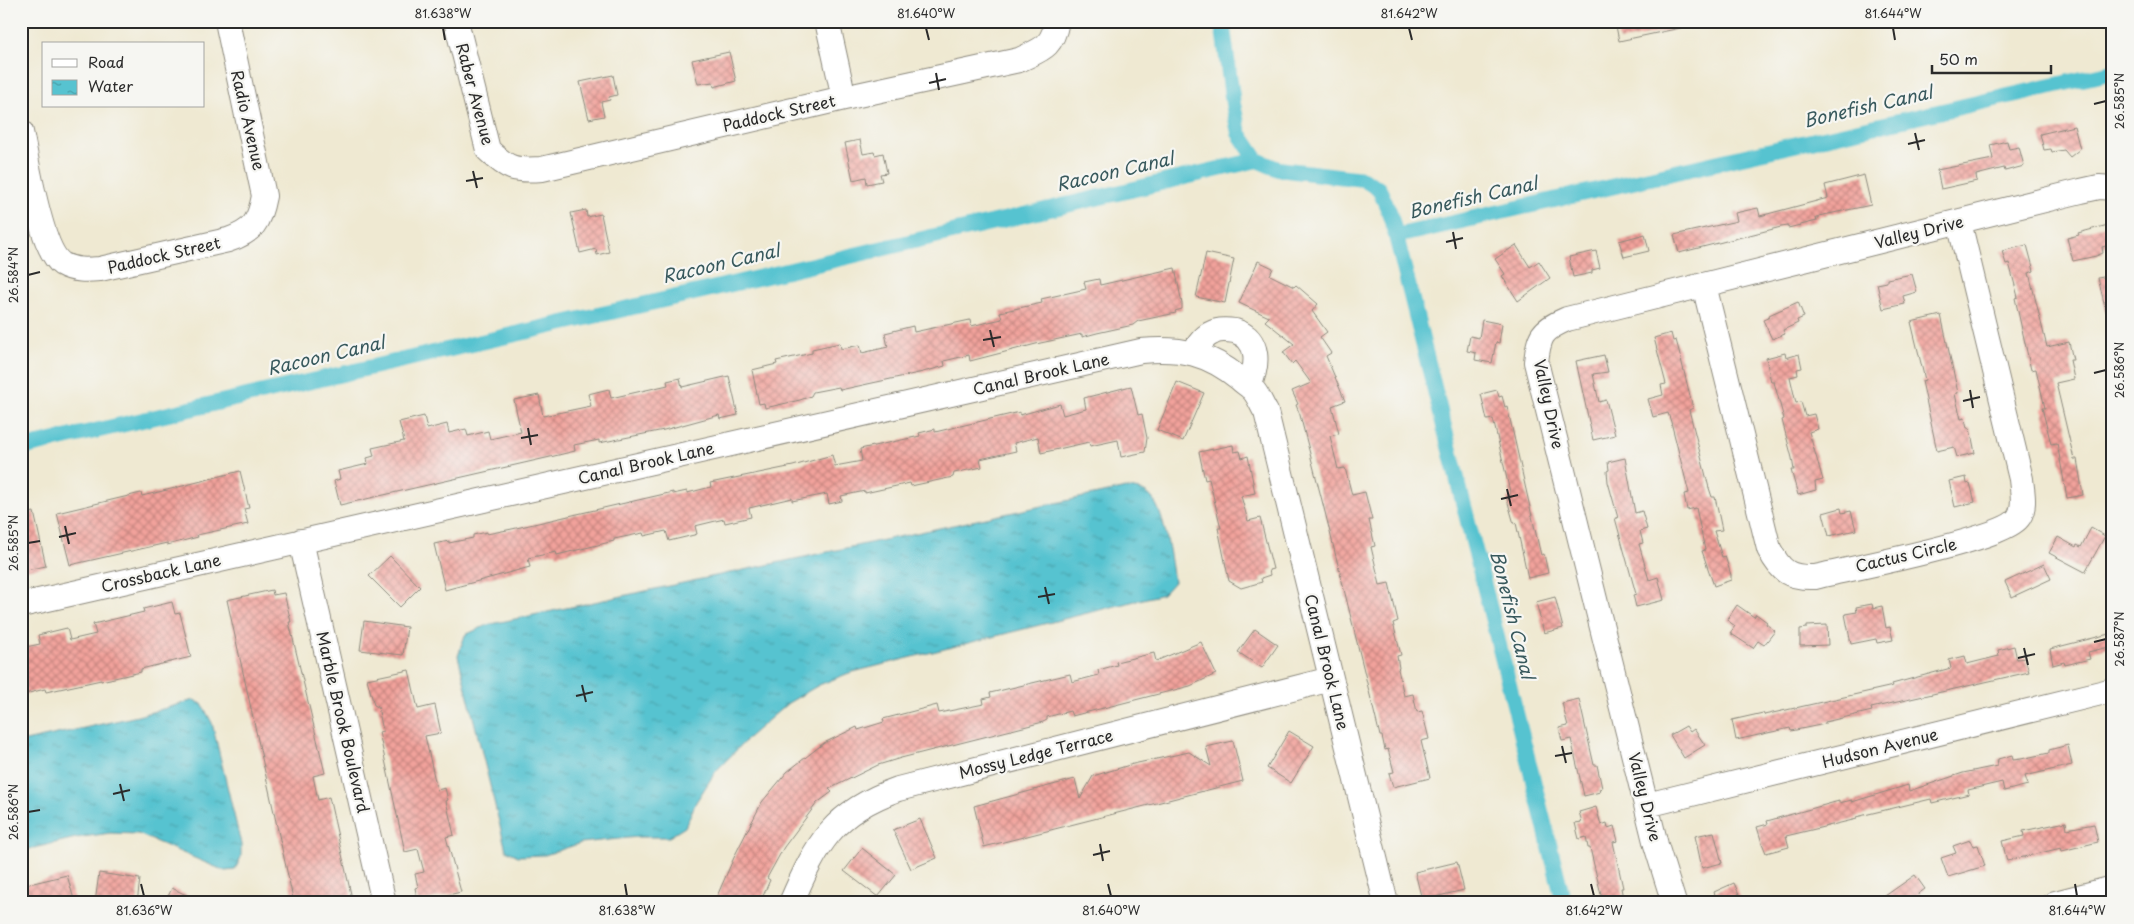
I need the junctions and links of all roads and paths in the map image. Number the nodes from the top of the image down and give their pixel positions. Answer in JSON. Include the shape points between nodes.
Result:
{"nodes":[{"id":1,"x":227,"y":21,"type":"edge"},
{"id":2,"x":456,"y":21,"type":"edge"},
{"id":3,"x":827,"y":21,"type":"edge"},
{"id":4,"x":1056,"y":29,"type":"edge"},
{"id":5,"x":844,"y":98,"type":"junction"},
{"id":6,"x":21,"y":132,"type":"edge"},
{"id":7,"x":500,"y":162,"type":"joint"},
{"id":8,"x":2113,"y":188,"type":"edge"},
{"id":9,"x":260,"y":219,"type":"joint"},
{"id":10,"x":1959,"y":222,"type":"junction"},
{"id":11,"x":1704,"y":285,"type":"junction"},
{"id":12,"x":1193,"y":352,"type":"junction"},
{"id":13,"x":1249,"y":386,"type":"junction"},
{"id":14,"x":301,"y":541,"type":"junction"},
{"id":15,"x":21,"y":605,"type":"edge"},
{"id":16,"x":1331,"y":679,"type":"junction"},
{"id":17,"x":2113,"y":690,"type":"edge"},
{"id":18,"x":1647,"y":805,"type":"junction"},
{"id":19,"x":2113,"y":888,"type":"edge"},
{"id":20,"x":384,"y":903,"type":"edge"},
{"id":21,"x":791,"y":903,"type":"edge"},
{"id":22,"x":1386,"y":903,"type":"edge"},
{"id":23,"x":1674,"y":903,"type":"edge"},
{"id":24,"x":2055,"y":903,"type":"edge"}],
"edges":[{"from":1,"to":9,"type":"street","name":"Radio Avenue","via":[[264,196]]},
{"from":2,"to":7,"type":"street","name":"Raber Avenue","via":[[488,150]]},
{"from":3,"to":5,"type":"street"},
{"from":4,"to":5,"type":"street","name":"Paddock Street","via":[[1042,49],[1019,60]]},
{"from":5,"to":7,"type":"street","name":"Paddock Street","via":[[542,169],[519,171]]},
{"from":6,"to":9,"type":"street","name":"Paddock Street","via":[[46,240],[61,263],[80,270],[100,269],[228,240],[244,234]]},
{"from":8,"to":10,"type":"street","name":"Valley Drive","via":[[2080,191]]},
{"from":10,"to":11,"type":"street","name":"Valley Drive"},
{"from":10,"to":11,"type":"street","name":"Cactus Circle","via":[[2024,499],[2019,517],[2004,529],[1939,548],[1815,577],[1798,577],[1778,566],[1769,549]]},
{"from":11,"to":18,"type":"street","name":"Valley Drive","via":[[1567,318],[1551,325],[1539,340],[1536,362]]},
{"from":12,"to":13,"type":"street","name":"Canal Brook Lane","via":[[1206,356]]},
{"from":12,"to":13,"type":"street","via":[[1212,332],[1230,330],[1247,337],[1256,355]]},
{"from":12,"to":14,"type":"street","name":"Canal Brook Lane","via":[[1165,348],[1141,351]]},
{"from":13,"to":16,"type":"street","name":"Canal Brook Lane","via":[[1266,412]]},
{"from":14,"to":15,"type":"street","name":"Crossback Lane"},
{"from":14,"to":20,"type":"street","name":"Marble Brook Boulevard"},
{"from":16,"to":21,"type":"street","name":"Mossy Ledge Terrace","via":[[880,795],[847,815],[818,845]]},
{"from":16,"to":22,"type":"street","name":"Canal Brook Lane"},
{"from":17,"to":18,"type":"street","name":"Hudson Avenue"},
{"from":18,"to":23,"type":"street","name":"Valley Drive"},
{"from":19,"to":24,"type":"street"}]}
